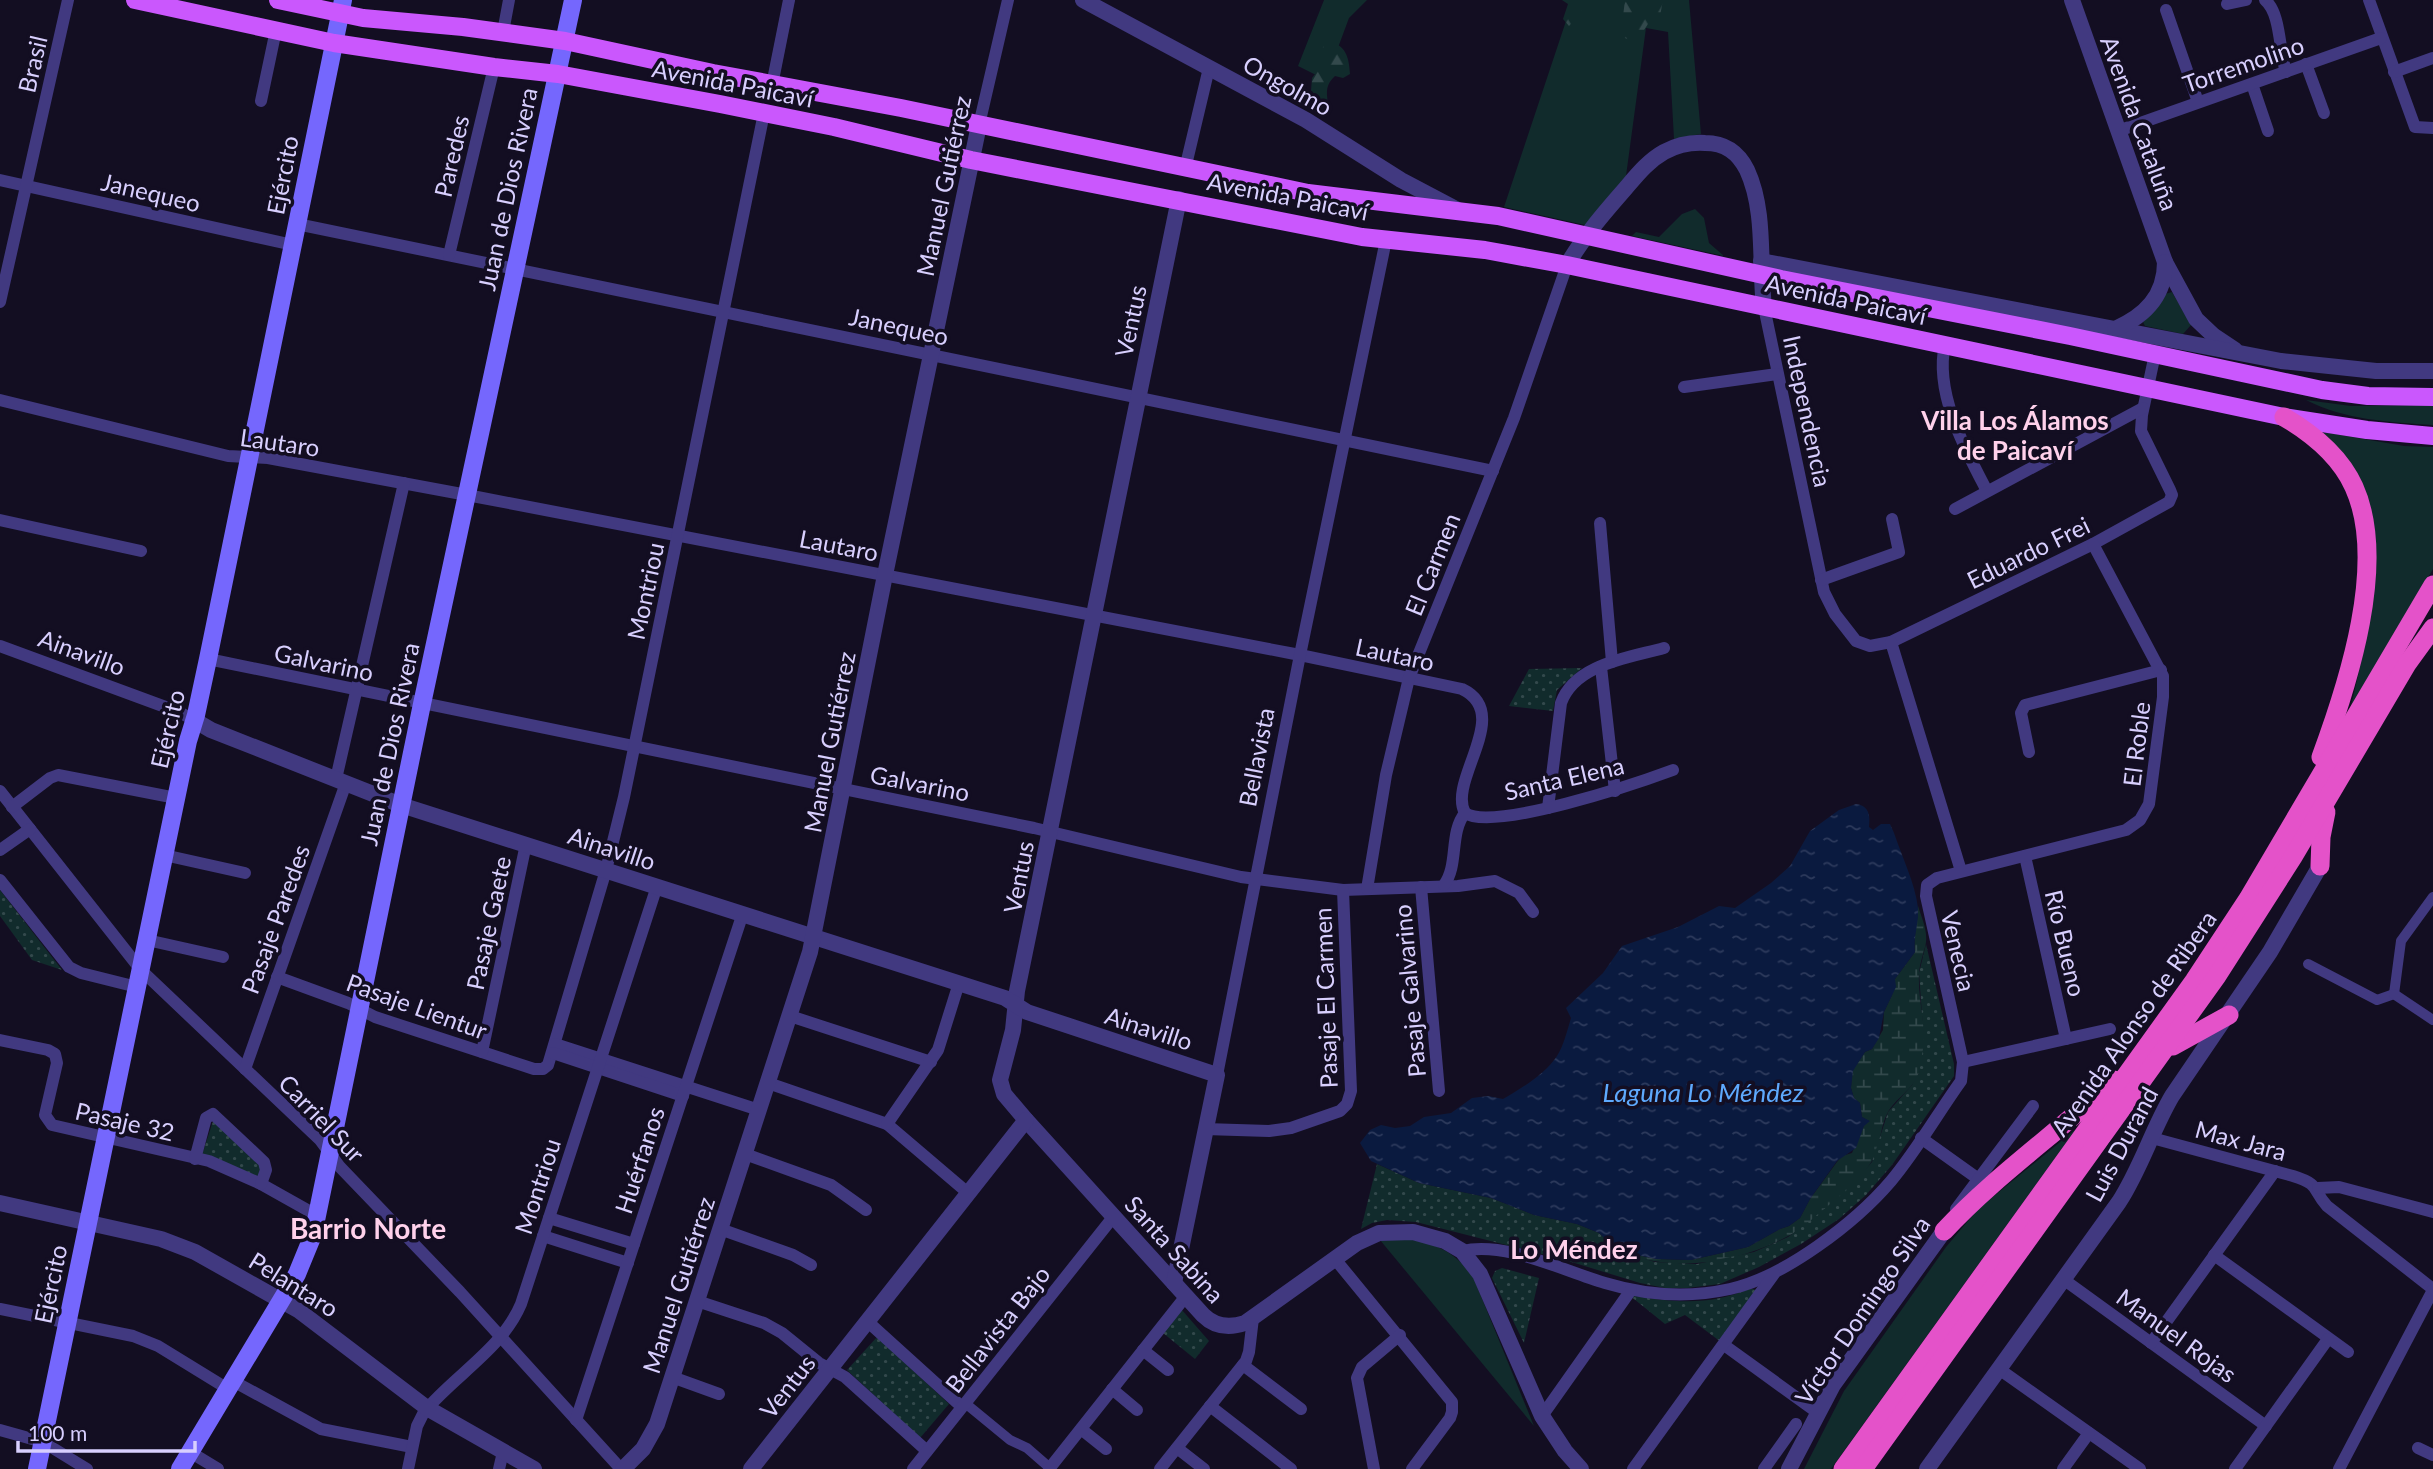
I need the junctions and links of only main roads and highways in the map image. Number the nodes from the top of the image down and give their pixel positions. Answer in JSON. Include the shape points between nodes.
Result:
{"nodes":[{"id":1,"x":135,"y":0,"type":"edge"},
{"id":2,"x":282,"y":0,"type":"edge"},
{"id":3,"x":573,"y":0,"type":"edge"},
{"id":4,"x":342,"y":7,"type":"edge"},
{"id":5,"x":565,"y":41,"type":"junction"},
{"id":6,"x":334,"y":43,"type":"junction"},
{"id":7,"x":558,"y":74,"type":"junction"},
{"id":8,"x":2433,"y":397,"type":"edge"},
{"id":9,"x":2284,"y":417,"type":"junction"},
{"id":10,"x":2433,"y":436,"type":"edge"},
{"id":11,"x":2433,"y":585,"type":"edge"},
{"id":12,"x":2433,"y":628,"type":"edge"},
{"id":13,"x":2335,"y":786,"type":"junction"},
{"id":14,"x":2300,"y":810,"type":"junction"},
{"id":15,"x":2320,"y":866,"type":"road end"},
{"id":16,"x":2229,"y":1015,"type":"road end"},
{"id":17,"x":2157,"y":1049,"type":"junction"},
{"id":18,"x":1944,"y":1231,"type":"road end"},
{"id":19,"x":37,"y":1469,"type":"edge"},
{"id":20,"x":180,"y":1469,"type":"edge"},
{"id":21,"x":1843,"y":1469,"type":"edge"},
{"id":22,"x":1863,"y":1469,"type":"edge"}],
"edges":[{"from":1,"to":6,"type":"main road","name":"Avenida Paicaví"},
{"from":2,"to":4,"type":"main road","name":"Avenida Paicaví"},
{"from":3,"to":5,"type":"main road","name":"Juan de Dios Rivera"},
{"from":4,"to":5,"type":"main road","name":"Avenida Paicaví","via":[[390,21]]},
{"from":4,"to":6,"type":"main road","name":"Ejército"},
{"from":5,"to":7,"type":"main road","name":"Juan de Dios Rivera"},
{"from":5,"to":8,"type":"main road","name":"Avenida Paicaví","via":[[1329,197],[1513,219],[1761,268],[2343,393]]},
{"from":6,"to":7,"type":"main road","name":"Avenida Paicaví"},
{"from":6,"to":19,"type":"main road","name":"Ejército"},
{"from":7,"to":9,"type":"main road","name":"Avenida Paicaví","via":[[1386,240],[1485,250],[1567,265]]},
{"from":7,"to":20,"type":"main road","name":"Juan de Dios Rivera","via":[[422,704],[318,1216],[303,1262]]},
{"from":9,"to":10,"type":"main road","name":"Avenida Paicaví"},
{"from":9,"to":14,"type":"highway","via":[[2316,439],[2342,466],[2359,497],[2367,537],[2363,604],[2353,658]]},
{"from":11,"to":14,"type":"highway","name":"Avenida Alonso de Ribera"},
{"from":12,"to":13,"type":"highway","name":"Avenida Alonso de Ribera"},
{"from":13,"to":15,"type":"highway","via":[[2323,826]]},
{"from":13,"to":17,"type":"highway","name":"Avenida Alonso de Ribera","via":[[2243,937]]},
{"from":14,"to":17,"type":"highway","name":"Avenida Alonso de Ribera"},
{"from":16,"to":17,"type":"highway"},
{"from":17,"to":18,"type":"highway","via":[[1982,1192]]},
{"from":17,"to":21,"type":"highway","name":"Avenida Alonso de Ribera"},
{"from":17,"to":22,"type":"highway","name":"Avenida Alonso de Ribera"}]}
